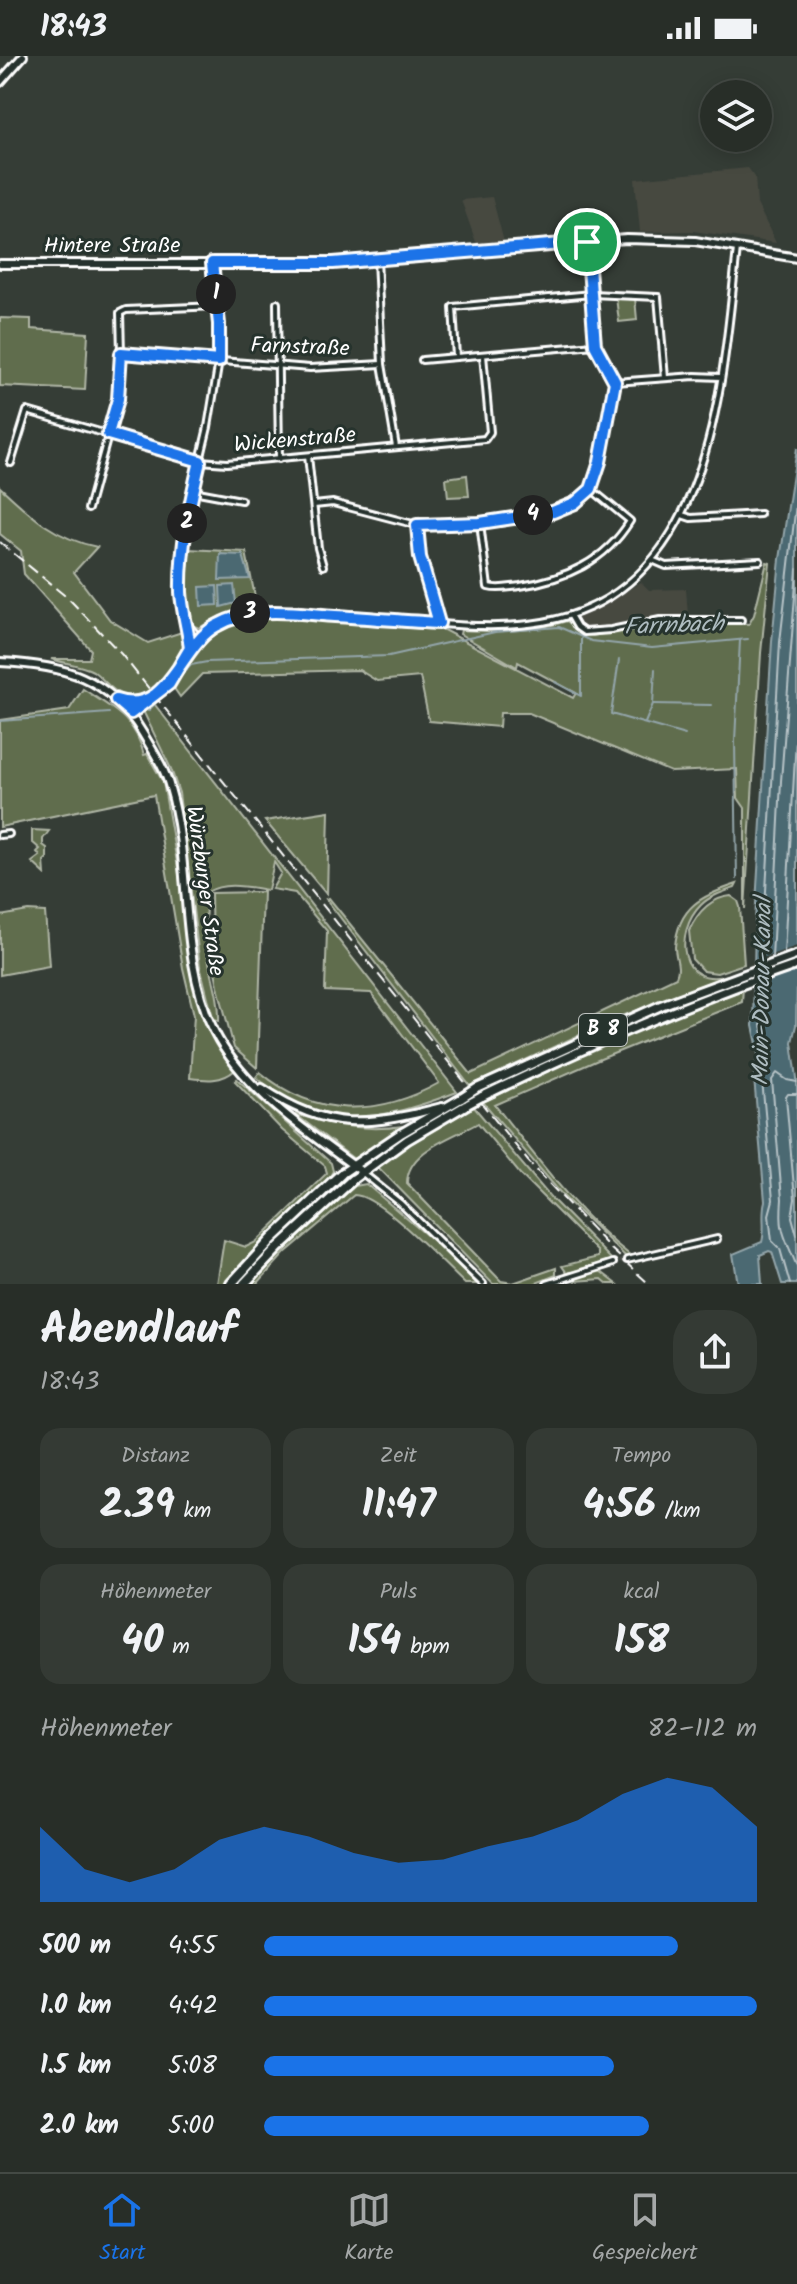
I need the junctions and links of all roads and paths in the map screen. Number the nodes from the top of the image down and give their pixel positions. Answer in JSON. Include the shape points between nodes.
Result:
{"nodes":[{"id":1,"x":23,"y":56,"type":"edge"},
{"id":2,"x":0,"y":82,"type":"edge"},
{"id":3,"x":587,"y":242,"type":"junction"},
{"id":4,"x":737,"y":247,"type":"junction"},
{"id":5,"x":797,"y":258,"type":"edge"},
{"id":6,"x":377,"y":259,"type":"junction"},
{"id":7,"x":212,"y":263,"type":"junction"},
{"id":8,"x":0,"y":264,"type":"edge"},
{"id":9,"x":591,"y":294,"type":"junction"},
{"id":10,"x":277,"y":303,"type":"dead end"},
{"id":11,"x":217,"y":306,"type":"junction"},
{"id":12,"x":595,"y":345,"type":"junction"},
{"id":13,"x":121,"y":353,"type":"junction"},
{"id":14,"x":483,"y":355,"type":"junction"},
{"id":15,"x":456,"y":357,"type":"junction"},
{"id":16,"x":422,"y":360,"type":"dead end"},
{"id":17,"x":219,"y":361,"type":"junction"},
{"id":18,"x":382,"y":364,"type":"junction"},
{"id":19,"x":278,"y":366,"type":"junction"},
{"id":20,"x":721,"y":377,"type":"junction"},
{"id":21,"x":665,"y":378,"type":"junction"},
{"id":22,"x":615,"y":382,"type":"junction"},
{"id":23,"x":108,"y":434,"type":"junction"},
{"id":24,"x":396,"y":448,"type":"junction"},
{"id":25,"x":308,"y":456,"type":"junction"},
{"id":26,"x":279,"y":459,"type":"junction"},
{"id":27,"x":200,"y":461,"type":"junction"},
{"id":28,"x":11,"y":463,"type":"dead end"},
{"id":29,"x":591,"y":489,"type":"junction"},
{"id":30,"x":193,"y":491,"type":"junction"},
{"id":31,"x":241,"y":500,"type":"dead end"},
{"id":32,"x":314,"y":505,"type":"junction"},
{"id":33,"x":88,"y":509,"type":"dead end"},
{"id":34,"x":760,"y":514,"type":"dead end"},
{"id":35,"x":682,"y":515,"type":"junction"},
{"id":36,"x":480,"y":523,"type":"junction"},
{"id":37,"x":417,"y":525,"type":"junction"},
{"id":38,"x":652,"y":560,"type":"junction"},
{"id":39,"x":760,"y":561,"type":"dead end"},
{"id":40,"x":323,"y":566,"type":"dead end"},
{"id":41,"x":570,"y":615,"type":"junction"},
{"id":42,"x":741,"y":620,"type":"dead end"},
{"id":43,"x":439,"y":623,"type":"junction"},
{"id":44,"x":187,"y":625,"type":"junction"},
{"id":45,"x":199,"y":637,"type":"junction"},
{"id":46,"x":190,"y":648,"type":"junction"},
{"id":47,"x":0,"y":662,"type":"edge"},
{"id":48,"x":149,"y":699,"type":"junction"},
{"id":49,"x":116,"y":700,"type":"junction"},
{"id":50,"x":131,"y":713,"type":"junction"},
{"id":51,"x":9,"y":834,"type":"dead end"},
{"id":52,"x":0,"y":835,"type":"edge"},
{"id":53,"x":797,"y":955,"type":"edge"},
{"id":54,"x":797,"y":965,"type":"edge"},
{"id":55,"x":249,"y":1080,"type":"junction"},
{"id":56,"x":478,"y":1093,"type":"junction"},
{"id":57,"x":465,"y":1101,"type":"junction"},
{"id":58,"x":447,"y":1106,"type":"junction"},
{"id":59,"x":354,"y":1166,"type":"junction"},
{"id":60,"x":362,"y":1172,"type":"junction"},
{"id":61,"x":341,"y":1174,"type":"joint"},
{"id":62,"x":352,"y":1180,"type":"joint"},
{"id":63,"x":717,"y":1239,"type":"dead end"},
{"id":64,"x":627,"y":1260,"type":"tunnel mouth"},
{"id":65,"x":613,"y":1263,"type":"tunnel mouth"},
{"id":66,"x":231,"y":1284,"type":"edge"},
{"id":67,"x":244,"y":1284,"type":"edge"},
{"id":68,"x":483,"y":1284,"type":"edge"},
{"id":69,"x":547,"y":1284,"type":"edge"}],
"edges":[{"from":1,"to":2,"type":"street"},
{"from":3,"to":4,"type":"street","name":"Hintere Straße","via":[[658,240]]},
{"from":3,"to":6,"type":"street","name":"Hintere Straße"},
{"from":3,"to":9,"type":"street"},
{"from":4,"to":5,"type":"street","name":"Hintere Straße"},
{"from":4,"to":20,"type":"street"},
{"from":6,"to":7,"type":"street","name":"Hintere Straße"},
{"from":6,"to":18,"type":"street"},
{"from":7,"to":8,"type":"street","name":"Hintere Straße"},
{"from":7,"to":11,"type":"street"},
{"from":9,"to":12,"type":"street"},
{"from":9,"to":15,"type":"street","via":[[453,307]]},
{"from":9,"to":21,"type":"street","via":[[658,297]]},
{"from":10,"to":19,"type":"street"},
{"from":11,"to":13,"type":"street","via":[[126,310],[120,313]]},
{"from":11,"to":17,"type":"street"},
{"from":12,"to":14,"type":"street"},
{"from":12,"to":22,"type":"street"},
{"from":13,"to":17,"type":"street","name":"Farnstraße"},
{"from":13,"to":23,"type":"street","via":[[118,399]]},
{"from":14,"to":15,"type":"street"},
{"from":14,"to":24,"type":"street","name":"Wickenstraße","via":[[490,432],[485,439]]},
{"from":15,"to":16,"type":"street"},
{"from":17,"to":19,"type":"street","name":"Farnstraße"},
{"from":17,"to":27,"type":"street"},
{"from":18,"to":19,"type":"street","name":"Farnstraße"},
{"from":18,"to":24,"type":"street"},
{"from":19,"to":26,"type":"street"},
{"from":20,"to":21,"type":"street"},
{"from":20,"to":35,"type":"street","via":[[706,452]]},
{"from":21,"to":22,"type":"street"},
{"from":22,"to":29,"type":"street"},
{"from":23,"to":27,"type":"street","name":"Wickenstraße"},
{"from":23,"to":28,"type":"street","name":"Wickenstraße","via":[[27,411]]},
{"from":23,"to":33,"type":"street"},
{"from":24,"to":25,"type":"street","name":"Wickenstraße"},
{"from":25,"to":26,"type":"street","name":"Wickenstraße"},
{"from":25,"to":32,"type":"street"},
{"from":26,"to":27,"type":"street","name":"Wickenstraße"},
{"from":27,"to":30,"type":"street"},
{"from":29,"to":36,"type":"street","via":[[553,512]]},
{"from":29,"to":36,"type":"street","via":[[630,521],[604,552],[565,576],[488,587]]},
{"from":30,"to":31,"type":"street"},
{"from":30,"to":44,"type":"street","via":[[182,578]]},
{"from":32,"to":37,"type":"street","via":[[333,503]]},
{"from":32,"to":40,"type":"street"},
{"from":34,"to":35,"type":"street"},
{"from":35,"to":38,"type":"street"},
{"from":36,"to":37,"type":"street"},
{"from":37,"to":43,"type":"street","via":[[420,557]]},
{"from":38,"to":39,"type":"street","via":[[666,566]]},
{"from":38,"to":41,"type":"street","via":[[620,589]]},
{"from":41,"to":42,"type":"street","via":[[584,632],[660,620]]},
{"from":41,"to":43,"type":"street","via":[[512,625]]},
{"from":43,"to":45,"type":"street","via":[[261,612],[233,617]]},
{"from":44,"to":45,"type":"street"},
{"from":44,"to":46,"type":"street"},
{"from":45,"to":46,"type":"street"},
{"from":46,"to":48,"type":"street","via":[[169,684]]},
{"from":47,"to":49,"type":"street","name":"Würzburger Straße","via":[[69,671]]},
{"from":48,"to":49,"type":"street"},
{"from":48,"to":50,"type":"street"},
{"from":49,"to":50,"type":"street","name":"Würzburger Straße"},
{"from":50,"to":55,"type":"street","name":"Würzburger Straße","via":[[173,798],[204,1007],[230,1059]]},
{"from":51,"to":52,"type":"street"},
{"from":53,"to":56,"type":"main road","number":"B 8","via":[[581,1039]]},
{"from":54,"to":56,"type":"main road","number":"B 8","via":[[733,986]]},
{"from":55,"to":58,"type":"street","via":[[311,1115],[343,1122],[390,1120]]},
{"from":55,"to":59,"type":"street","name":"Würzburger Straße"},
{"from":56,"to":57,"type":"main road","number":"B 8","bridge":true},
{"from":57,"to":58,"type":"main road","number":"B 8"},
{"from":57,"to":60,"type":"main road","number":"B 8"},
{"from":58,"to":59,"type":"main road","number":"B 8"},
{"from":59,"to":60,"type":"street","name":"Würzburger Straße"},
{"from":59,"to":61,"type":"main road","number":"B 8"},
{"from":60,"to":62,"type":"main road","number":"B 8"},
{"from":60,"to":68,"type":"street"},
{"from":61,"to":66,"type":"highway","number":"B 8"},
{"from":62,"to":67,"type":"highway","number":"B 8"},
{"from":63,"to":64,"type":"street"},
{"from":65,"to":69,"type":"street"}]}
